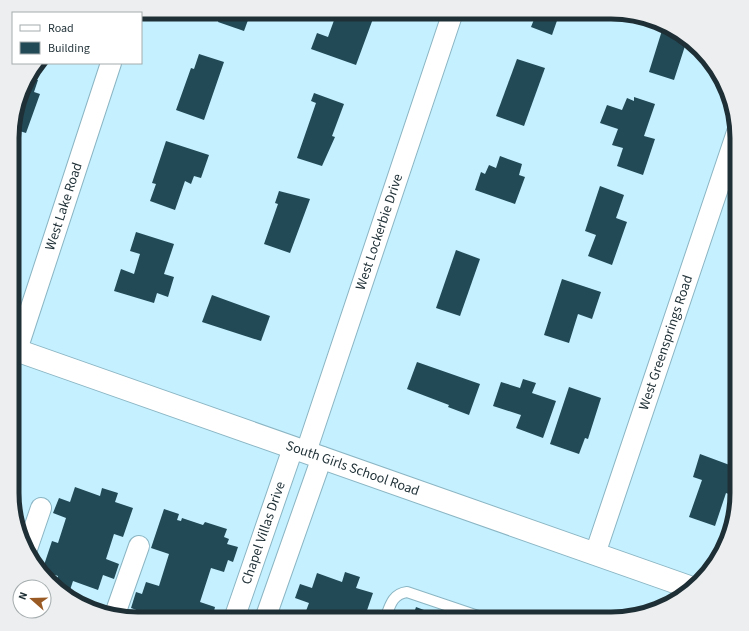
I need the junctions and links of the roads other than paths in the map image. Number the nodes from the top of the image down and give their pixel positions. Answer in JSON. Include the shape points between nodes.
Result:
{"nodes":[{"id":1,"x":451,"y":19,"type":"edge"},
{"id":2,"x":111,"y":64,"type":"edge"},
{"id":3,"x":730,"y":153,"type":"edge"},
{"id":4,"x":19,"y":338,"type":"edge"},
{"id":5,"x":19,"y":351,"type":"edge"},
{"id":6,"x":307,"y":452,"type":"junction"},
{"id":7,"x":41,"y":508,"type":"dead end"},
{"id":8,"x":29,"y":542,"type":"edge"},
{"id":9,"x":139,"y":546,"type":"dead end"},
{"id":10,"x":595,"y":554,"type":"junction"},
{"id":11,"x":685,"y":586,"type":"edge"},
{"id":12,"x":116,"y":610,"type":"edge"},
{"id":13,"x":237,"y":612,"type":"edge"},
{"id":14,"x":267,"y":612,"type":"edge"},
{"id":15,"x":387,"y":612,"type":"edge"},
{"id":16,"x":466,"y":612,"type":"edge"}],
"edges":[{"from":1,"to":6,"type":"street","name":"West Lockerbie Drive"},
{"from":2,"to":4,"type":"street","name":"West Lake Road"},
{"from":3,"to":10,"type":"street","name":"West Greensprings Road"},
{"from":5,"to":6,"type":"main road","name":"South Girls School Road"},
{"from":6,"to":10,"type":"main road","name":"South Girls School Road"},
{"from":6,"to":13,"type":"street","name":"Chapel Villas Drive"},
{"from":6,"to":14,"type":"street"},
{"from":7,"to":8,"type":"street"},
{"from":9,"to":12,"type":"street"},
{"from":10,"to":11,"type":"main road","name":"South Girls School Road"},
{"from":15,"to":16,"type":"lane","via":[[391,602],[399,593],[407,592]]}]}
